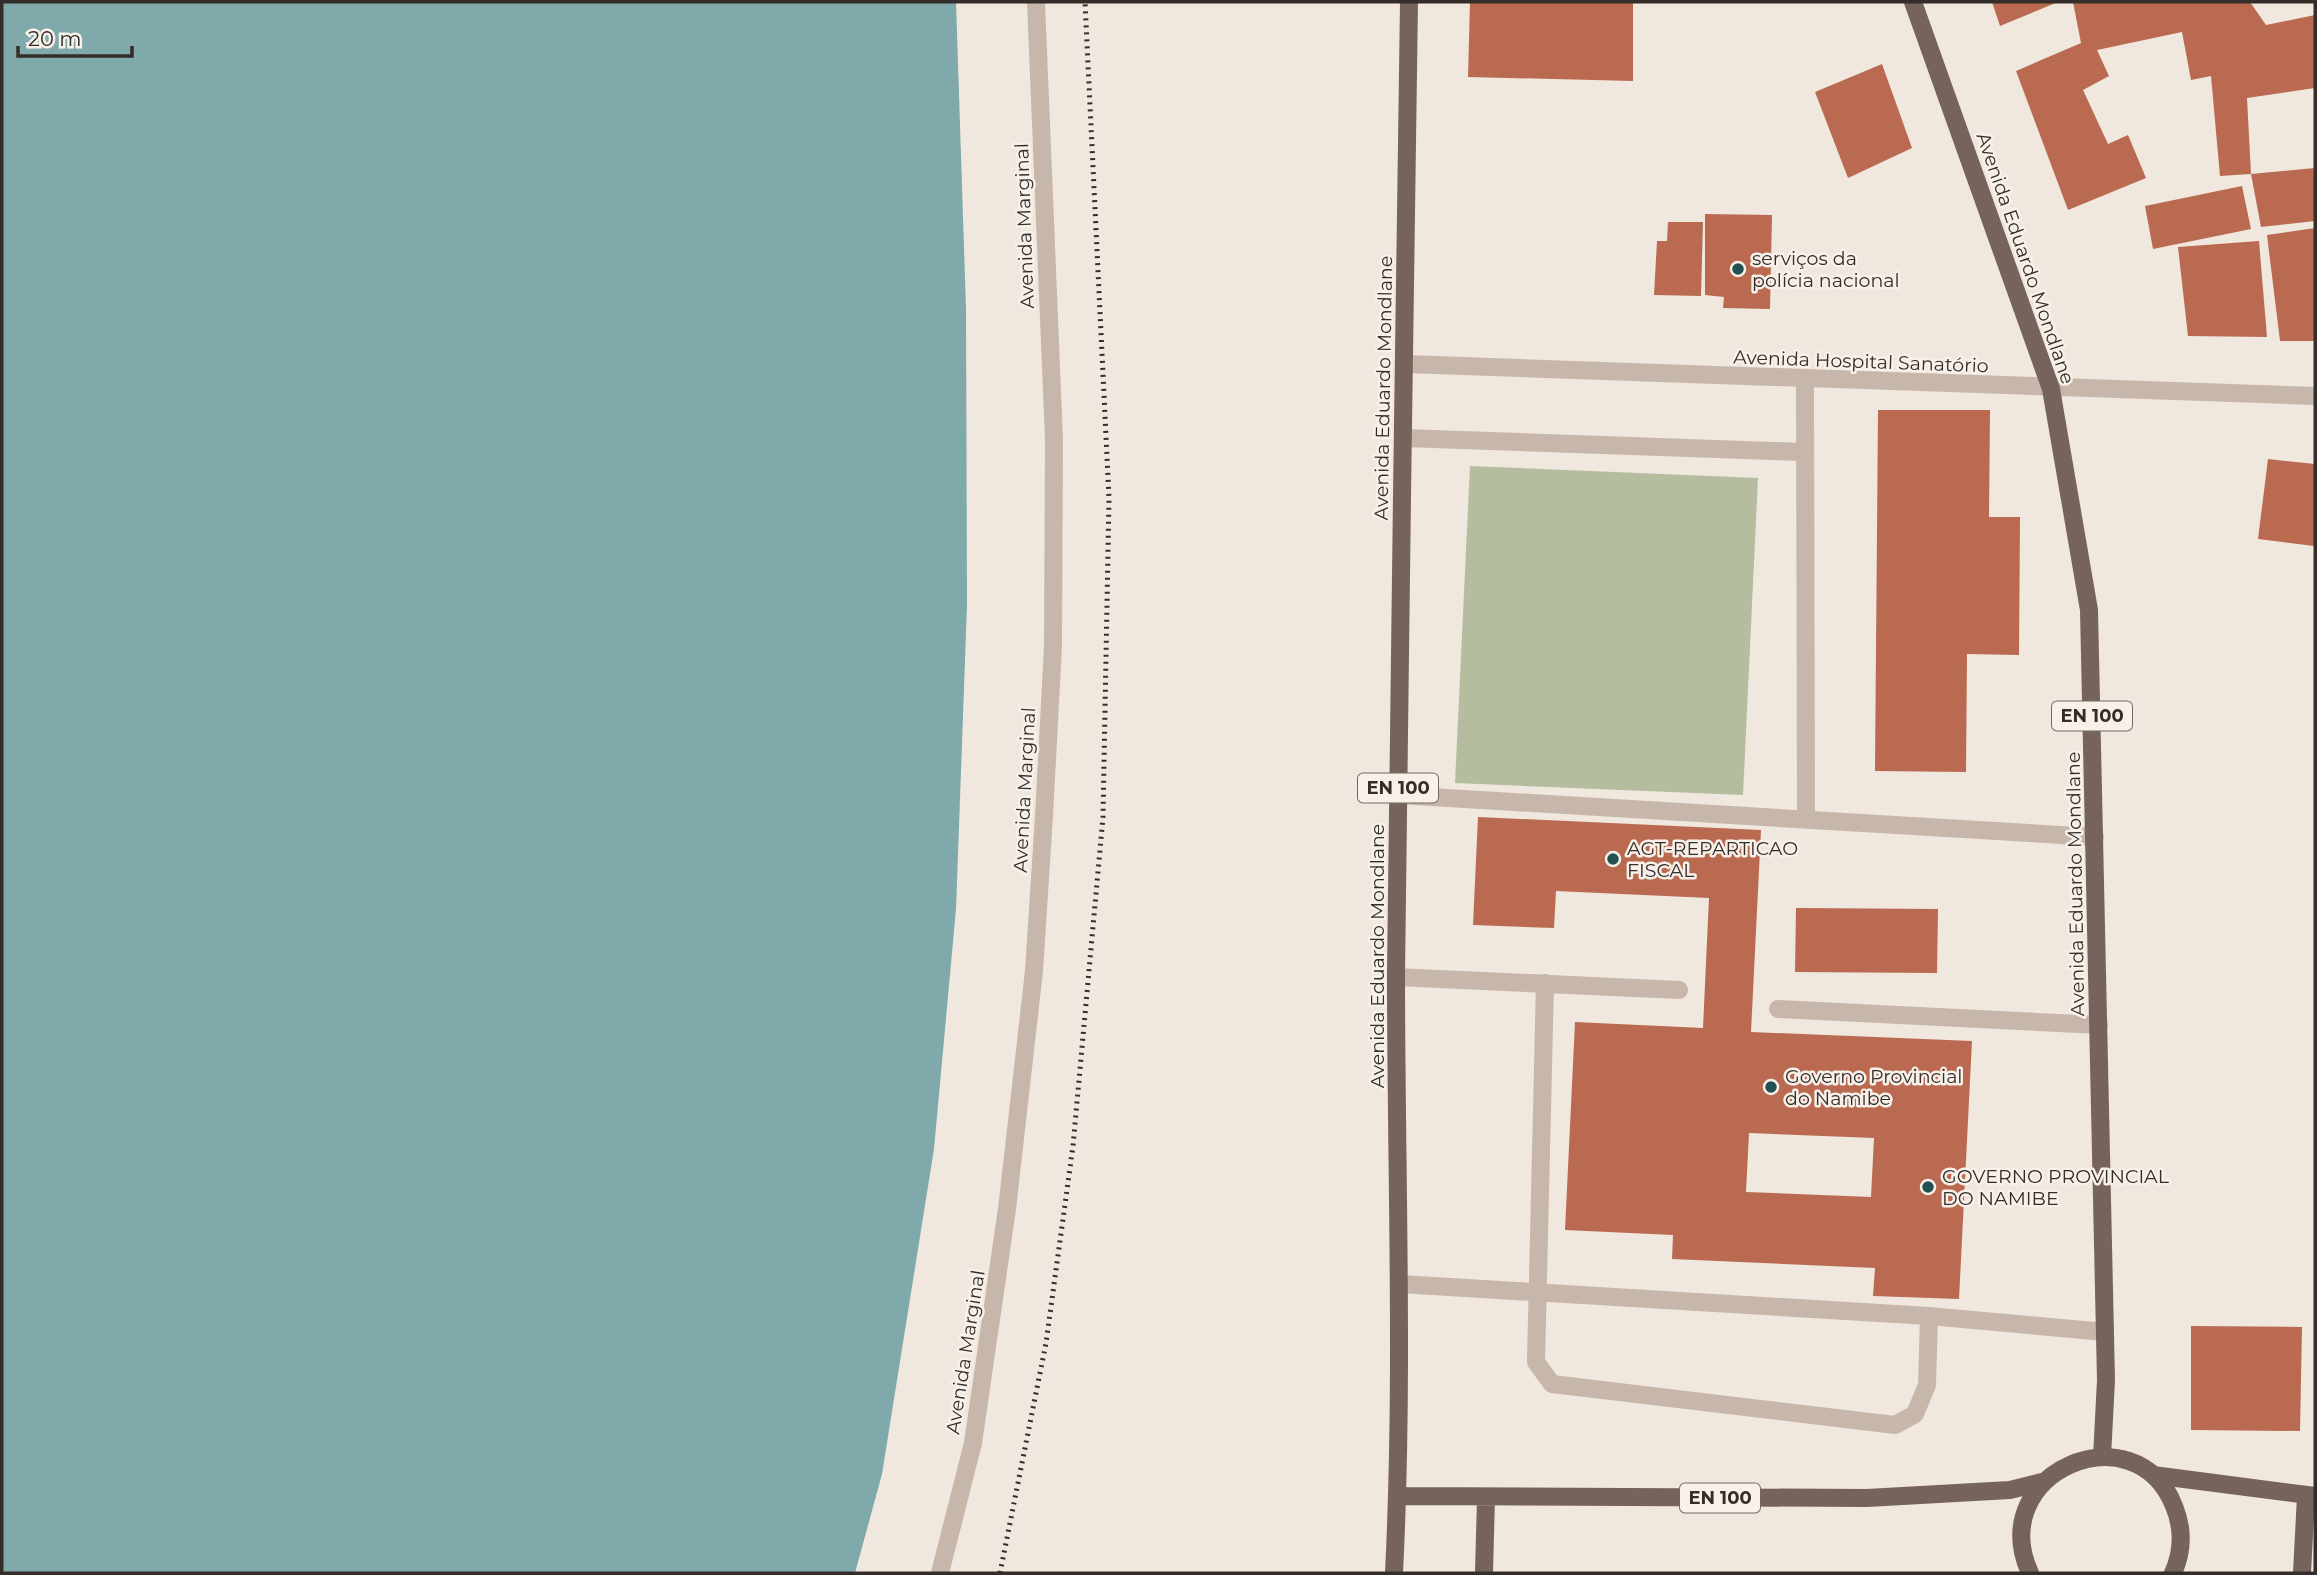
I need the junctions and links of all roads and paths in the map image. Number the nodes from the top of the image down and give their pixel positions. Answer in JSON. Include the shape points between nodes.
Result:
{"nodes":[{"id":1,"x":1036,"y":2,"type":"edge"},
{"id":2,"x":1409,"y":2,"type":"edge"},
{"id":3,"x":1913,"y":2,"type":"edge"},
{"id":4,"x":1406,"y":364,"type":"junction"},
{"id":5,"x":1805,"y":380,"type":"junction"},
{"id":6,"x":2051,"y":389,"type":"junction"},
{"id":7,"x":2315,"y":396,"type":"edge"},
{"id":8,"x":1404,"y":438,"type":"junction"},
{"id":9,"x":1803,"y":452,"type":"junction"},
{"id":10,"x":1398,"y":795,"type":"junction"},
{"id":11,"x":1806,"y":819,"type":"junction"},
{"id":12,"x":2095,"y":836,"type":"junction"},
{"id":13,"x":1396,"y":977,"type":"junction"},
{"id":14,"x":1545,"y":983,"type":"junction"},
{"id":15,"x":1679,"y":990,"type":"dead end"},
{"id":16,"x":1778,"y":1009,"type":"dead end"},
{"id":17,"x":2099,"y":1025,"type":"junction"},
{"id":18,"x":1400,"y":1284,"type":"junction"},
{"id":19,"x":1538,"y":1290,"type":"junction"},
{"id":20,"x":1928,"y":1316,"type":"junction"},
{"id":21,"x":2105,"y":1332,"type":"junction"},
{"id":22,"x":2102,"y":1457,"type":"junction"},
{"id":23,"x":2153,"y":1475,"type":"junction"},
{"id":24,"x":2042,"y":1482,"type":"junction"},
{"id":25,"x":1398,"y":1496,"type":"junction"},
{"id":26,"x":2310,"y":1496,"type":"edge"},
{"id":27,"x":1486,"y":1498,"type":"junction"},
{"id":28,"x":940,"y":1573,"type":"edge"},
{"id":29,"x":1394,"y":1573,"type":"edge"},
{"id":30,"x":1478,"y":1573,"type":"edge"},
{"id":31,"x":1484,"y":1573,"type":"edge"},
{"id":32,"x":1494,"y":1573,"type":"edge"},
{"id":33,"x":2030,"y":1573,"type":"edge"},
{"id":34,"x":2172,"y":1573,"type":"edge"},
{"id":35,"x":2301,"y":1573,"type":"edge"}],
"edges":[{"from":1,"to":28,"type":"street","name":"Avenida Marginal","via":[[1054,440],[1053,646],[1044,816],[1034,971],[1007,1209],[973,1443]]},
{"from":2,"to":4,"type":"main road","name":"Avenida Eduardo Mondlane","number":"EN 100"},
{"from":3,"to":6,"type":"main road","name":"Avenida Eduardo Mondlane","number":"EN 100"},
{"from":4,"to":5,"type":"street","name":"Avenida Hospital Sanatório"},
{"from":4,"to":8,"type":"main road","name":"Avenida Eduardo Mondlane","number":"EN 100"},
{"from":5,"to":6,"type":"street","name":"Avenida Hospital Sanatório"},
{"from":5,"to":9,"type":"street"},
{"from":6,"to":7,"type":"street","name":"Avenida Hospital Sanatório"},
{"from":6,"to":12,"type":"main road","name":"Avenida Eduardo Mondlane","number":"EN 100","via":[[2089,610]]},
{"from":8,"to":9,"type":"street"},
{"from":8,"to":10,"type":"main road","name":"Avenida Eduardo Mondlane","number":"EN 100"},
{"from":9,"to":11,"type":"street"},
{"from":10,"to":11,"type":"street"},
{"from":10,"to":13,"type":"main road","name":"Avenida Eduardo Mondlane","number":"EN 100"},
{"from":11,"to":12,"type":"street"},
{"from":12,"to":17,"type":"main road","name":"Avenida Eduardo Mondlane","number":"EN 100"},
{"from":13,"to":14,"type":"street"},
{"from":13,"to":18,"type":"main road","name":"Avenida Eduardo Mondlane","number":"EN 100"},
{"from":14,"to":15,"type":"street"},
{"from":14,"to":19,"type":"street"},
{"from":16,"to":17,"type":"street"},
{"from":17,"to":21,"type":"main road","name":"Avenida Eduardo Mondlane","number":"EN 100"},
{"from":18,"to":19,"type":"street"},
{"from":18,"to":25,"type":"main road","name":"Avenida Eduardo Mondlane","number":"EN 100"},
{"from":19,"to":20,"type":"street"},
{"from":19,"to":20,"type":"street","via":[[1536,1362],[1552,1384],[1895,1425],[1916,1415],[1927,1385]]},
{"from":20,"to":21,"type":"street"},
{"from":21,"to":22,"type":"main road","name":"Avenida Eduardo Mondlane","number":"EN 100"},
{"from":22,"to":23,"type":"main road","number":"EN 100","via":[[2129,1462]]},
{"from":22,"to":24,"type":"main road","number":"EN 100","via":[[2060,1468]]},
{"from":23,"to":26,"type":"main road","number":"EN 100"},
{"from":23,"to":34,"type":"main road","via":[[2170,1495],[2179,1519],[2181,1545]]},
{"from":24,"to":27,"type":"main road","number":"EN 100","via":[[2010,1490],[1867,1498]]},
{"from":24,"to":33,"type":"main road","number":"EN 100","via":[[2027,1505],[2020,1531],[2023,1559]]},
{"from":25,"to":27,"type":"main road","number":"EN 100"},
{"from":25,"to":29,"type":"main road","name":"Avenida Eduardo Mondlane","number":"EN 100"},
{"from":26,"to":35,"type":"main road"},
{"from":27,"to":31,"type":"main road"},
{"from":30,"to":31,"type":"main road"},
{"from":31,"to":32,"type":"main road"}]}
